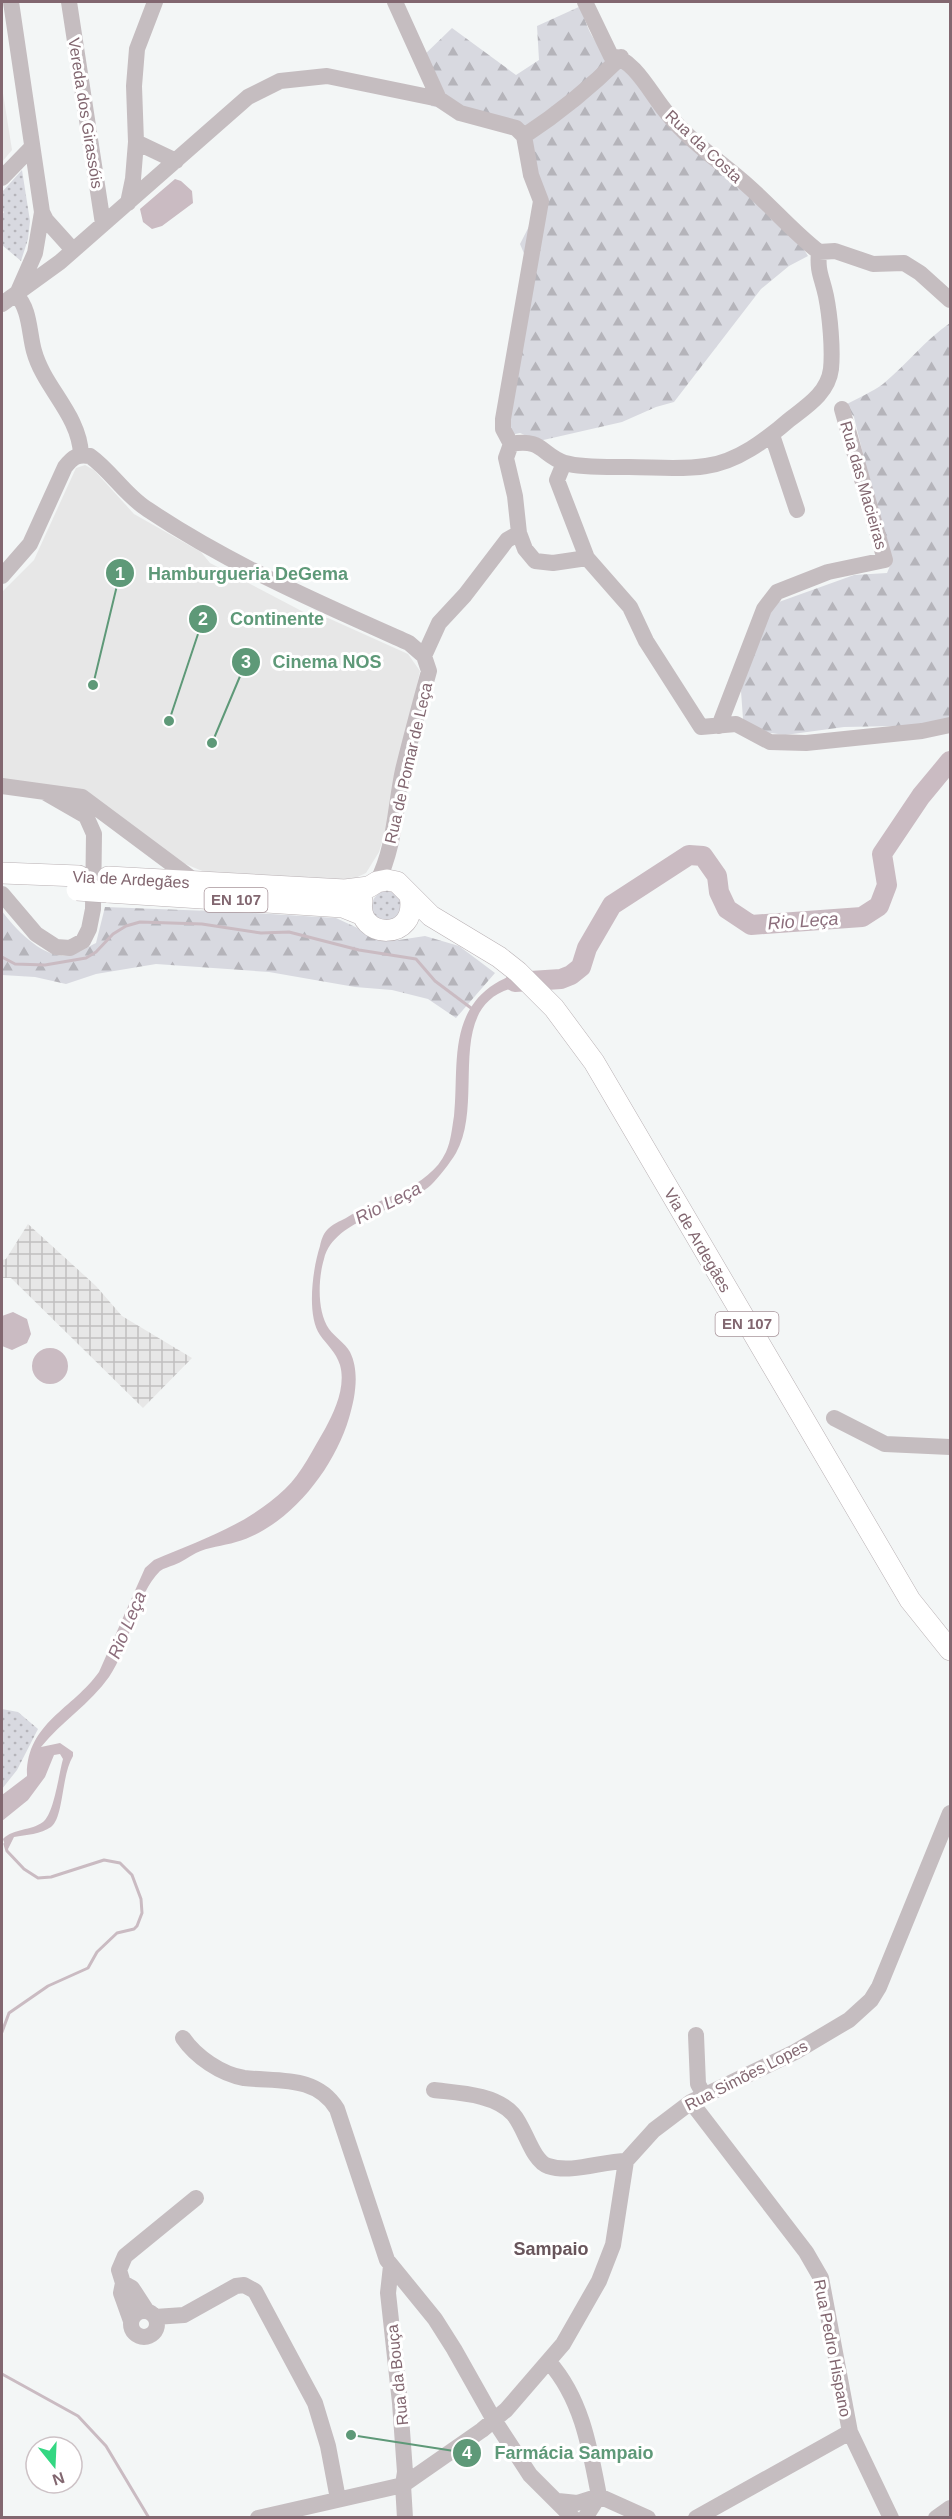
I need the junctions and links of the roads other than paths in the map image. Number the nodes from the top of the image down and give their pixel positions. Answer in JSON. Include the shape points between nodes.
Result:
{"nodes":[{"id":1,"x":11,"y":2,"type":"edge"},
{"id":2,"x":69,"y":2,"type":"edge"},
{"id":3,"x":155,"y":2,"type":"edge"},
{"id":4,"x":395,"y":2,"type":"edge"},
{"id":5,"x":585,"y":2,"type":"edge"},
{"id":6,"x":621,"y":57,"type":"junction"},
{"id":7,"x":439,"y":99,"type":"junction"},
{"id":8,"x":524,"y":136,"type":"junction"},
{"id":9,"x":136,"y":142,"type":"junction"},
{"id":10,"x":32,"y":147,"type":"junction"},
{"id":11,"x":176,"y":161,"type":"junction"},
{"id":12,"x":2,"y":178,"type":"edge"},
{"id":13,"x":128,"y":203,"type":"junction"},
{"id":14,"x":42,"y":212,"type":"junction"},
{"id":15,"x":103,"y":224,"type":"junction"},
{"id":16,"x":73,"y":250,"type":"junction"},
{"id":17,"x":819,"y":252,"type":"junction"},
{"id":18,"x":35,"y":253,"type":"junction"},
{"id":19,"x":52,"y":268,"type":"junction"},
{"id":20,"x":16,"y":295,"type":"junction"},
{"id":21,"x":951,"y":300,"type":"edge"},
{"id":22,"x":2,"y":304,"type":"edge"},
{"id":23,"x":842,"y":409,"type":"dead end"},
{"id":24,"x":772,"y":435,"type":"junction"},
{"id":25,"x":511,"y":444,"type":"junction"},
{"id":26,"x":86,"y":455,"type":"junction"},
{"id":27,"x":564,"y":463,"type":"junction"},
{"id":28,"x":797,"y":510,"type":"dead end"},
{"id":29,"x":519,"y":533,"type":"junction"},
{"id":30,"x":587,"y":558,"type":"junction"},
{"id":31,"x":2,"y":576,"type":"edge"},
{"id":32,"x":424,"y":656,"type":"junction"},
{"id":33,"x":951,"y":725,"type":"edge"},
{"id":34,"x":719,"y":726,"type":"junction"},
{"id":35,"x":2,"y":786,"type":"edge"},
{"id":36,"x":46,"y":793,"type":"junction"},
{"id":37,"x":2,"y":873,"type":"edge"},
{"id":38,"x":196,"y":882,"type":"junction"},
{"id":39,"x":78,"y":883,"type":"junction"},
{"id":40,"x":373,"y":884,"type":"junction"},
{"id":41,"x":108,"y":885,"type":"junction"},
{"id":42,"x":2,"y":887,"type":"edge"},
{"id":43,"x":2,"y":894,"type":"edge"},
{"id":44,"x":410,"y":896,"type":"junction"},
{"id":45,"x":363,"y":915,"type":"junction"},
{"id":46,"x":404,"y":924,"type":"junction"},
{"id":47,"x":459,"y":933,"type":"junction"},
{"id":48,"x":834,"y":1418,"type":"dead end"},
{"id":49,"x":951,"y":1447,"type":"edge"},
{"id":50,"x":947,"y":1644,"type":"edge"},
{"id":51,"x":951,"y":1813,"type":"edge"},
{"id":52,"x":696,"y":2035,"type":"dead end"},
{"id":53,"x":183,"y":2038,"type":"dead end"},
{"id":54,"x":434,"y":2090,"type":"dead end"},
{"id":55,"x":697,"y":2099,"type":"junction"},
{"id":56,"x":626,"y":2161,"type":"junction"},
{"id":57,"x":196,"y":2198,"type":"dead end"},
{"id":58,"x":391,"y":2266,"type":"junction"},
{"id":59,"x":123,"y":2283,"type":"junction"},
{"id":60,"x":151,"y":2314,"type":"junction"},
{"id":61,"x":184,"y":2315,"type":"junction"},
{"id":62,"x":131,"y":2321,"type":"junction"},
{"id":63,"x":150,"y":2335,"type":"junction"},
{"id":64,"x":549,"y":2362,"type":"junction"},
{"id":65,"x":494,"y":2420,"type":"junction"},
{"id":66,"x":850,"y":2432,"type":"junction"},
{"id":67,"x":403,"y":2485,"type":"junction"},
{"id":68,"x":599,"y":2496,"type":"junction"},
{"id":69,"x":338,"y":2499,"type":"junction"},
{"id":70,"x":558,"y":2501,"type":"junction"},
{"id":71,"x":258,"y":2517,"type":"edge"},
{"id":72,"x":405,"y":2517,"type":"edge"},
{"id":73,"x":573,"y":2517,"type":"edge"},
{"id":74,"x":585,"y":2517,"type":"edge"},
{"id":75,"x":648,"y":2517,"type":"edge"},
{"id":76,"x":696,"y":2517,"type":"edge"},
{"id":77,"x":891,"y":2517,"type":"edge"}],
"edges":[{"from":1,"to":10,"type":"street"},
{"from":2,"to":15,"type":"street","name":"Vereda dos Girassóis"},
{"from":3,"to":9,"type":"street","via":[[137,49]]},
{"from":4,"to":7,"type":"street"},
{"from":5,"to":6,"type":"street","name":"Rua da Costa","via":[[611,56]]},
{"from":6,"to":8,"type":"street","via":[[595,83]]},
{"from":6,"to":17,"type":"street","name":"Rua da Costa","via":[[690,137]]},
{"from":7,"to":8,"type":"street","via":[[460,113],[516,128]]},
{"from":7,"to":11,"type":"street","via":[[327,76],[280,81],[248,97]]},
{"from":8,"to":25,"type":"street","via":[[531,175],[541,201],[503,419],[502,429]]},
{"from":9,"to":11,"type":"street"},
{"from":9,"to":13,"type":"street"},
{"from":10,"to":12,"type":"street"},
{"from":10,"to":14,"type":"street"},
{"from":11,"to":13,"type":"street"},
{"from":13,"to":15,"type":"street"},
{"from":14,"to":16,"type":"street"},
{"from":14,"to":18,"type":"street"},
{"from":15,"to":16,"type":"street"},
{"from":16,"to":19,"type":"street"},
{"from":17,"to":21,"type":"street","via":[[835,251],[873,264],[904,263]]},
{"from":17,"to":24,"type":"street","via":[[817,268],[826,295],[831,369],[825,389]]},
{"from":18,"to":19,"type":"street"},
{"from":18,"to":20,"type":"street"},
{"from":19,"to":20,"type":"street"},
{"from":20,"to":22,"type":"street"},
{"from":20,"to":26,"type":"street","via":[[23,301],[34,352]]},
{"from":23,"to":34,"type":"street","name":"Rua das Macieiras","via":[[885,560],[828,572],[777,592],[764,609]]},
{"from":24,"to":27,"type":"street","via":[[734,458],[709,466],[610,467]]},
{"from":24,"to":28,"type":"street"},
{"from":25,"to":27,"type":"street","via":[[525,441],[537,445]]},
{"from":25,"to":29,"type":"street","via":[[506,458]]},
{"from":26,"to":31,"type":"street","via":[[74,457],[65,467],[30,544]]},
{"from":26,"to":32,"type":"street","via":[[144,508],[196,541],[274,583],[409,643]]},
{"from":27,"to":30,"type":"street","via":[[557,480]]},
{"from":29,"to":30,"type":"street","via":[[525,549],[536,561]]},
{"from":29,"to":32,"type":"street","name":"Rua de Pomar de Leça","via":[[507,540],[439,623]]},
{"from":30,"to":34,"type":"street","via":[[630,607],[646,641],[701,727]]},
{"from":32,"to":40,"type":"street","name":"Rua de Pomar de Leça","via":[[429,671],[403,770],[384,869]]},
{"from":33,"to":34,"type":"street","via":[[806,743],[770,742],[736,724]]},
{"from":35,"to":36,"type":"street"},
{"from":36,"to":38,"type":"street","via":[[82,797]]},
{"from":36,"to":43,"type":"street","via":[[86,816],[94,834],[89,929],[83,941],[70,948],[56,947],[36,934]]},
{"from":37,"to":39,"type":"main road","name":"Via de Ardegães","number":"EN 107"},
{"from":38,"to":40,"type":"main road","name":"Via de Ardegães","number":"EN 107","via":[[345,890]]},
{"from":38,"to":41,"type":"main road","name":"Via de Ardegães","number":"EN 107"},
{"from":39,"to":41,"type":"main road","name":"Via de Ardegães","number":"EN 107","bridge":true},
{"from":39,"to":42,"type":"main road","name":"Via de Ardegães","number":"EN 107"},
{"from":40,"to":44,"type":"main road","name":"Via de Ardegães","number":"EN 107","via":[[397,882]]},
{"from":40,"to":45,"type":"main road","via":[[363,896]]},
{"from":41,"to":45,"type":"main road","name":"Via de Ardegães","number":"EN 107","via":[[344,906]]},
{"from":44,"to":46,"type":"main road","via":[[410,916]]},
{"from":44,"to":47,"type":"main road","name":"Via de Ardegães","number":"EN 107","via":[[431,916]]},
{"from":45,"to":46,"type":"main road","name":"Via de Ardegães","number":"EN 107","via":[[376,929],[386,931]]},
{"from":46,"to":47,"type":"main road","name":"Via de Ardegães","number":"EN 107","via":[[423,923]]},
{"from":47,"to":50,"type":"main road","name":"Via de Ardegães","number":"EN 107","via":[[499,957],[554,1008],[594,1062],[910,1599]]},
{"from":48,"to":49,"type":"street","via":[[885,1444]]},
{"from":51,"to":55,"type":"street","name":"Rua Simões Lopes","via":[[871,2000],[849,2020],[795,2052]]},
{"from":52,"to":55,"type":"street"},
{"from":53,"to":58,"type":"street","via":[[227,2074],[296,2081],[331,2099]]},
{"from":54,"to":56,"type":"street","via":[[499,2103],[513,2113],[536,2157],[546,2166]]},
{"from":55,"to":56,"type":"street","name":"Rua Simões Lopes","via":[[654,2130]]},
{"from":55,"to":66,"type":"street","name":"Rua Pedro Hispano","via":[[821,2278]]},
{"from":56,"to":64,"type":"street","via":[[613,2245],[581,2315]]},
{"from":57,"to":59,"type":"street","via":[[125,2256],[119,2270]]},
{"from":58,"to":65,"type":"street","via":[[435,2319]]},
{"from":58,"to":67,"type":"street","name":"Rua da Bouça","via":[[388,2293],[400,2403]]},
{"from":59,"to":60,"type":"street","via":[[132,2288]]},
{"from":59,"to":62,"type":"street","via":[[121,2293]]},
{"from":60,"to":61,"type":"street"},
{"from":60,"to":62,"type":"street","via":[[139,2312]]},
{"from":60,"to":63,"type":"street","via":[[157,2325]]},
{"from":61,"to":63,"type":"street"},
{"from":61,"to":69,"type":"street","via":[[236,2286],[244,2285],[255,2291],[315,2403]]},
{"from":62,"to":63,"type":"street","via":[[138,2335]]},
{"from":64,"to":65,"type":"street"},
{"from":64,"to":68,"type":"street","via":[[561,2375],[584,2426]]},
{"from":65,"to":67,"type":"street"},
{"from":65,"to":70,"type":"street","via":[[530,2475]]},
{"from":66,"to":76,"type":"street"},
{"from":66,"to":77,"type":"street","name":"Rua Pedro Hispano"},
{"from":67,"to":69,"type":"street"},
{"from":67,"to":72,"type":"street","name":"Rua da Bouça"},
{"from":68,"to":70,"type":"street","via":[[577,2503]]},
{"from":68,"to":74,"type":"street"},
{"from":68,"to":75,"type":"street"},
{"from":69,"to":71,"type":"street"},
{"from":70,"to":73,"type":"street"}]}
